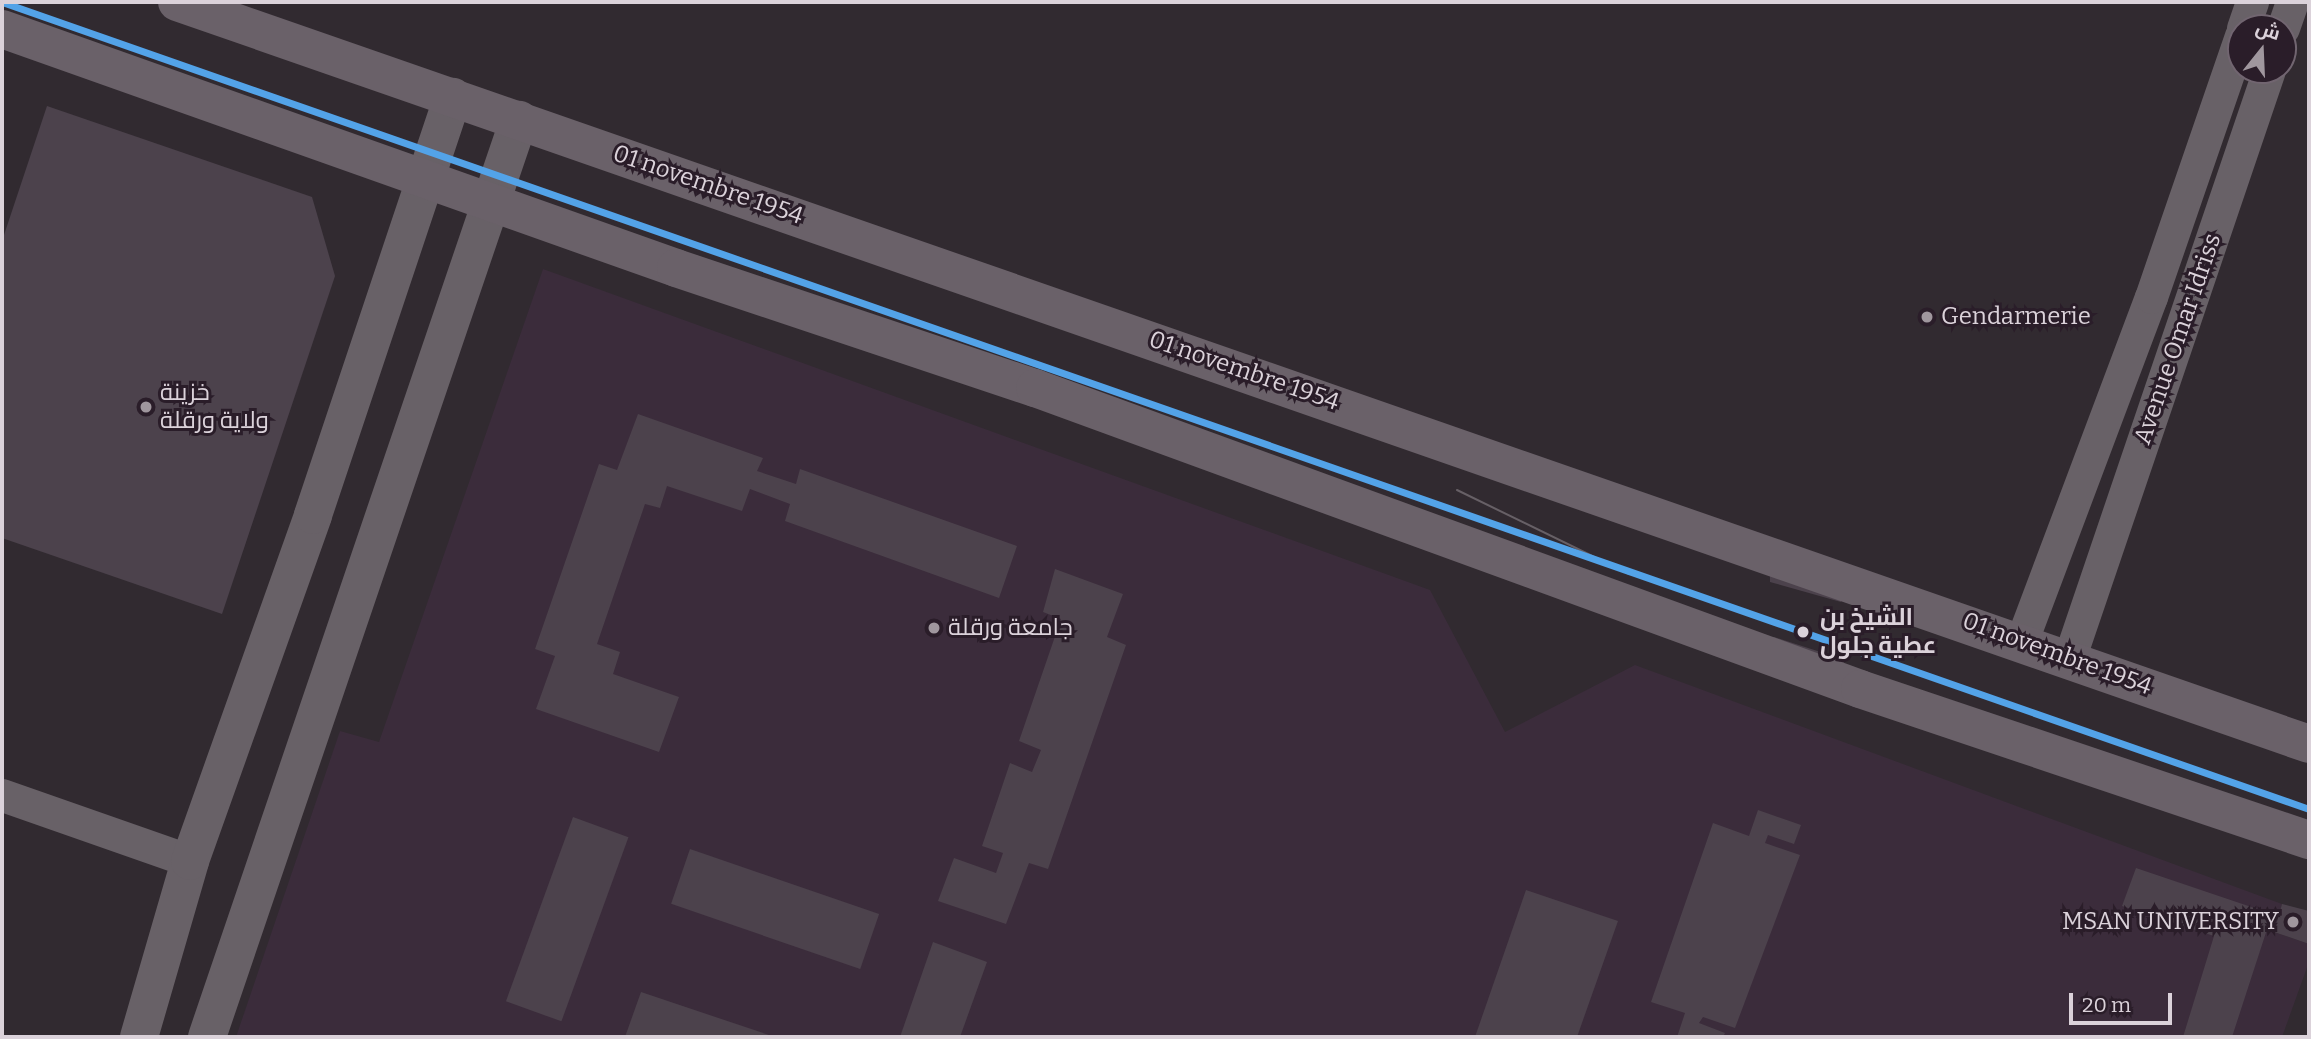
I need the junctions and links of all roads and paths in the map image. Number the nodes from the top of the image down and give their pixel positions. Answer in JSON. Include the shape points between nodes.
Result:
{"nodes":[{"id":1,"x":177,"y":2,"type":"edge"},
{"id":2,"x":2,"y":29,"type":"edge"},
{"id":3,"x":2227,"y":76,"type":"edge"},
{"id":4,"x":2264,"y":84,"type":"edge"},
{"id":5,"x":453,"y":97,"type":"junction"},
{"id":6,"x":519,"y":120,"type":"junction"},
{"id":7,"x":426,"y":179,"type":"junction"},
{"id":8,"x":489,"y":202,"type":"junction"},
{"id":9,"x":2022,"y":640,"type":"junction"},
{"id":10,"x":2069,"y":659,"type":"junction"},
{"id":11,"x":2309,"y":744,"type":"edge"},
{"id":12,"x":2,"y":795,"type":"edge"},
{"id":13,"x":2309,"y":841,"type":"edge"},
{"id":14,"x":190,"y":861,"type":"junction"},
{"id":15,"x":139,"y":1037,"type":"edge"},
{"id":16,"x":207,"y":1037,"type":"edge"}],
"edges":[{"from":1,"to":5,"type":"main road","name":"01 novembre 1954"},
{"from":2,"to":7,"type":"main road"},
{"from":3,"to":9,"type":"street","via":[[2151,297]]},
{"from":4,"to":10,"type":"street","name":"Avenue Omar Idriss"},
{"from":5,"to":6,"type":"main road","name":"01 novembre 1954"},
{"from":5,"to":7,"type":"street"},
{"from":6,"to":8,"type":"street"},
{"from":6,"to":9,"type":"main road","name":"01 novembre 1954"},
{"from":7,"to":8,"type":"main road"},
{"from":7,"to":14,"type":"street","via":[[309,528]]},
{"from":8,"to":13,"type":"main road","via":[[1035,388],[1860,689]]},
{"from":8,"to":16,"type":"street"},
{"from":9,"to":10,"type":"main road","name":"01 novembre 1954"},
{"from":10,"to":11,"type":"main road","name":"01 novembre 1954"},
{"from":12,"to":14,"type":"street"},
{"from":14,"to":15,"type":"street"}]}
